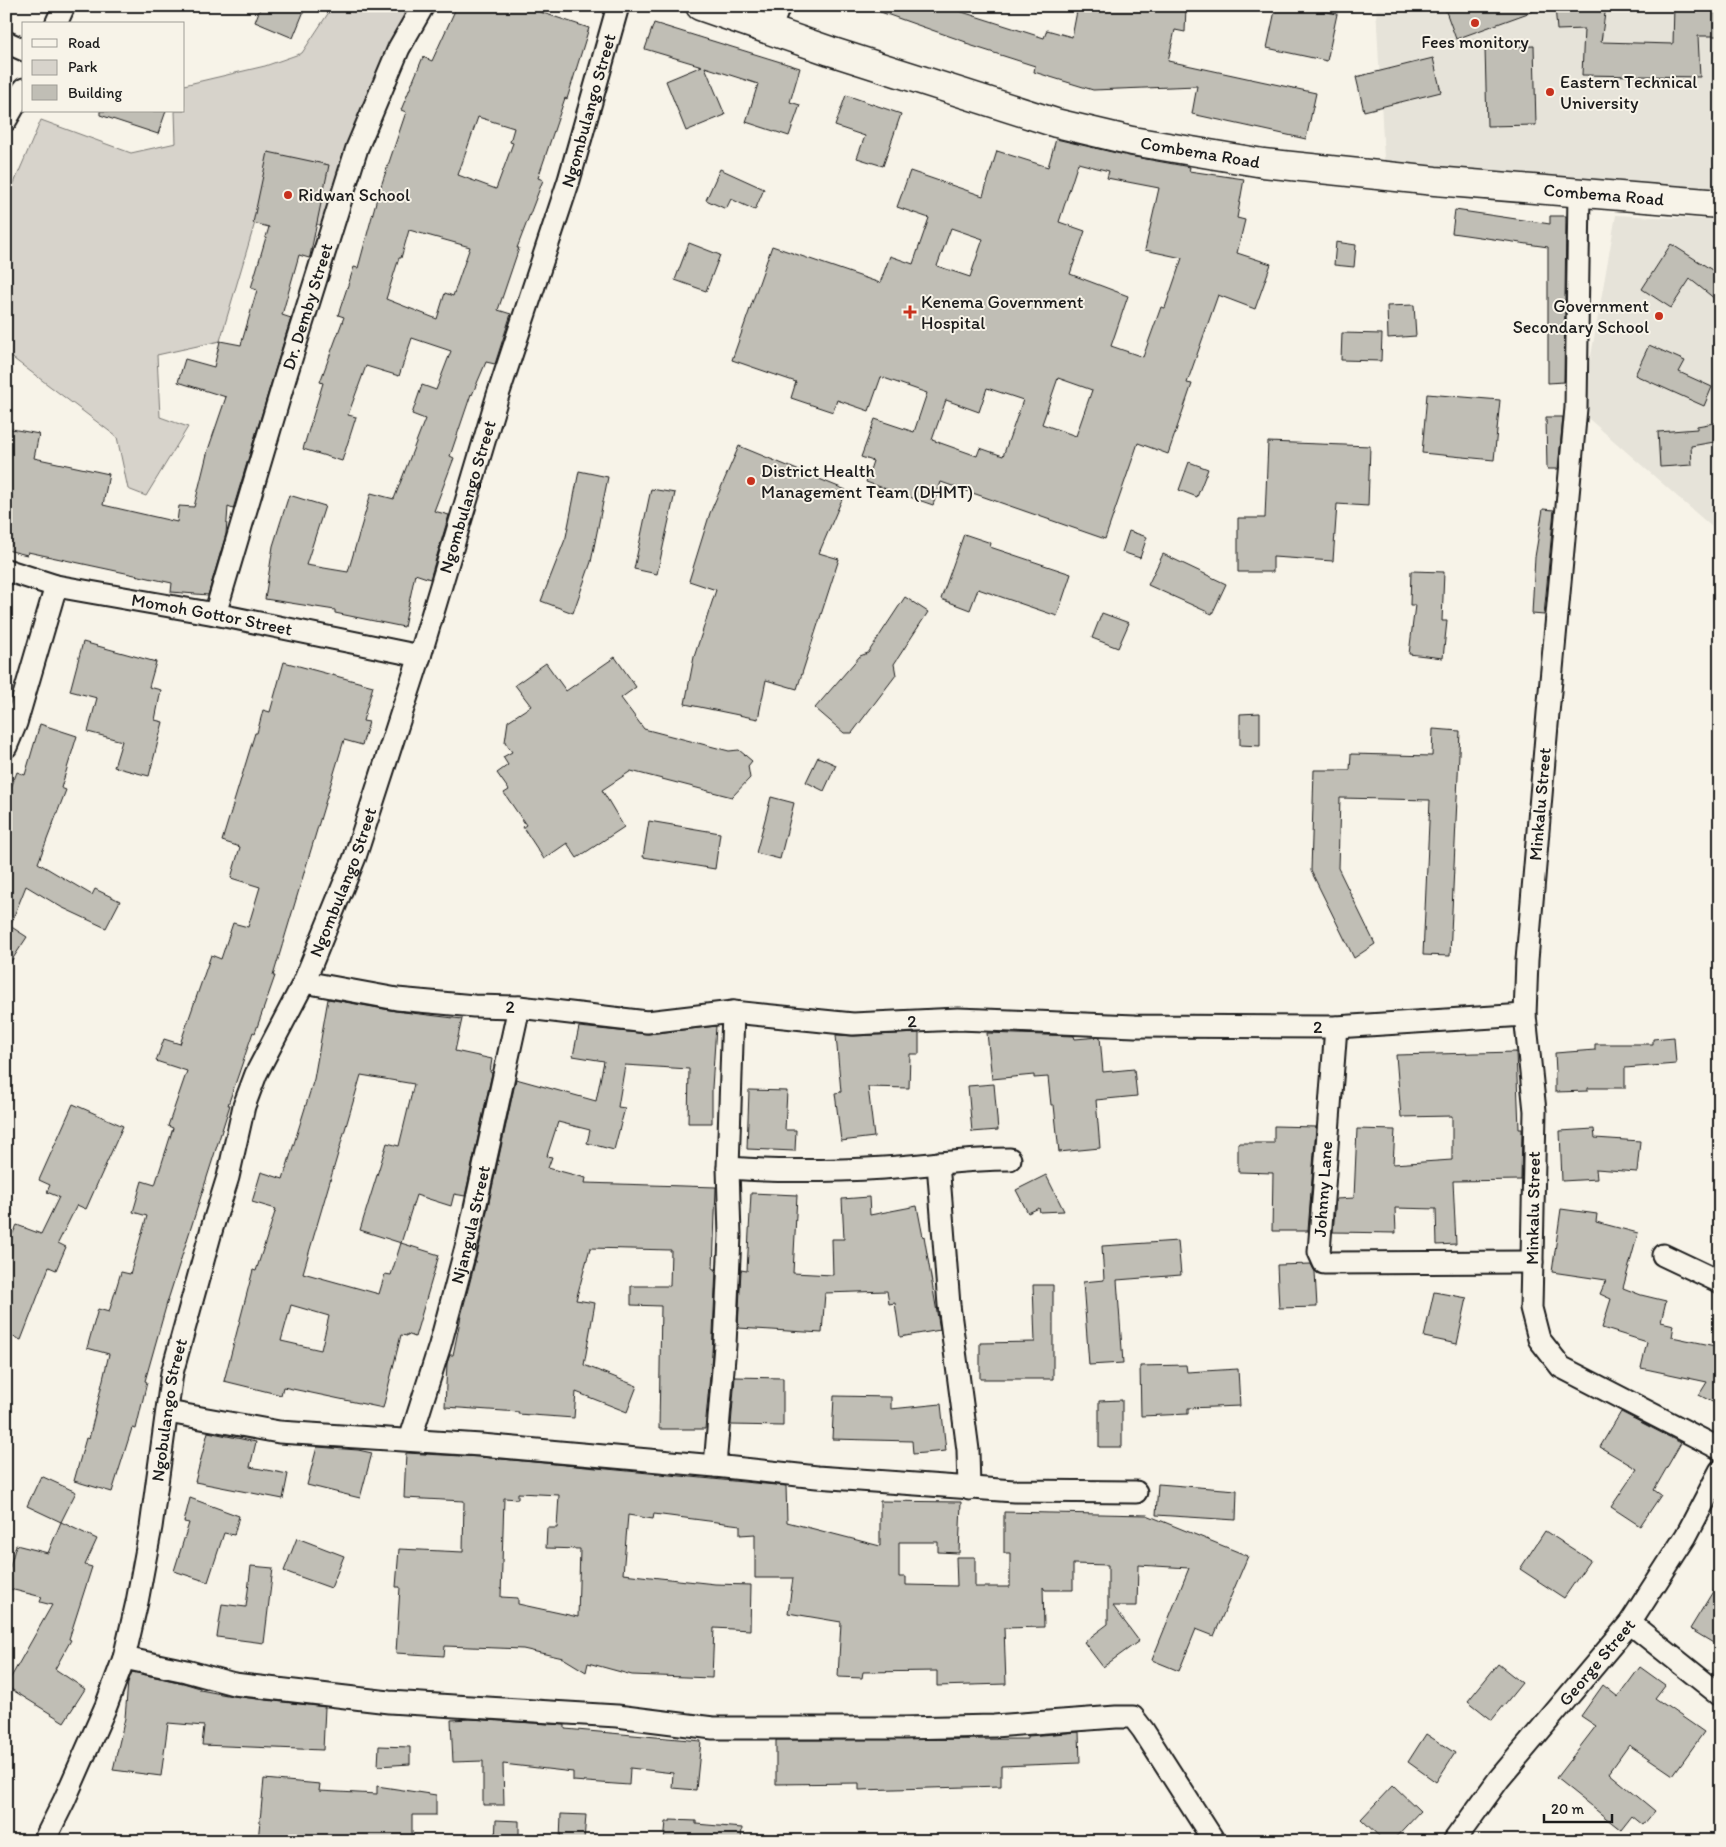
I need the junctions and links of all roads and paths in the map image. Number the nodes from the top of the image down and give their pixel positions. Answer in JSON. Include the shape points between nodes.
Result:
{"nodes":[{"id":1,"x":64,"y":6,"type":"edge"},
{"id":2,"x":423,"y":6,"type":"edge"},
{"id":3,"x":618,"y":6,"type":"edge"},
{"id":4,"x":700,"y":6,"type":"edge"},
{"id":5,"x":775,"y":18,"type":"edge"},
{"id":6,"x":57,"y":22,"type":"edge"},
{"id":7,"x":6,"y":42,"type":"edge"},
{"id":8,"x":22,"y":49,"type":"edge"},
{"id":9,"x":22,"y":92,"type":"edge"},
{"id":10,"x":6,"y":120,"type":"edge"},
{"id":11,"x":1579,"y":192,"type":"junction"},
{"id":12,"x":1720,"y":204,"type":"edge"},
{"id":13,"x":6,"y":570,"type":"edge"},
{"id":14,"x":56,"y":586,"type":"junction"},
{"id":15,"x":215,"y":614,"type":"junction"},
{"id":16,"x":420,"y":656,"type":"junction"},
{"id":17,"x":6,"y":747,"type":"edge"},
{"id":18,"x":304,"y":982,"type":"junction"},
{"id":19,"x":519,"y":1007,"type":"junction"},
{"id":20,"x":734,"y":1012,"type":"junction"},
{"id":21,"x":1525,"y":1015,"type":"junction"},
{"id":22,"x":1336,"y":1027,"type":"junction"},
{"id":23,"x":1010,"y":1159,"type":"dead end"},
{"id":24,"x":938,"y":1163,"type":"junction"},
{"id":25,"x":728,"y":1168,"type":"junction"},
{"id":26,"x":1663,"y":1255,"type":"dead end"},
{"id":27,"x":1532,"y":1262,"type":"junction"},
{"id":28,"x":1720,"y":1282,"type":"edge"},
{"id":29,"x":168,"y":1412,"type":"junction"},
{"id":30,"x":410,"y":1440,"type":"junction"},
{"id":31,"x":1720,"y":1449,"type":"edge"},
{"id":32,"x":715,"y":1466,"type":"junction"},
{"id":33,"x":1720,"y":1471,"type":"edge"},
{"id":34,"x":969,"y":1489,"type":"junction"},
{"id":35,"x":1136,"y":1492,"type":"dead end"},
{"id":36,"x":1630,"y":1623,"type":"junction"},
{"id":37,"x":124,"y":1658,"type":"junction"},
{"id":38,"x":1720,"y":1694,"type":"edge"},
{"id":39,"x":44,"y":1841,"type":"edge"},
{"id":40,"x":1214,"y":1841,"type":"edge"},
{"id":41,"x":1454,"y":1841,"type":"edge"}],
"edges":[{"from":1,"to":6,"type":"street"},
{"from":2,"to":15,"type":"street","name":"Dr. Demby Street","via":[[400,48],[357,148]]},
{"from":3,"to":16,"type":"street","name":"Ngombulango Street","via":[[569,180],[497,398]]},
{"from":4,"to":5,"type":"street","name":"Combema Road"},
{"from":5,"to":11,"type":"street","name":"Combema Road","via":[[830,51],[1056,123],[1132,141],[1263,163]]},
{"from":7,"to":8,"type":"street"},
{"from":9,"to":10,"type":"street"},
{"from":11,"to":12,"type":"street","name":"Combema Road"},
{"from":11,"to":21,"type":"street","name":"Minkalu Street","via":[[1576,408],[1527,960]]},
{"from":13,"to":14,"type":"street","name":"Momoh Gottor Street"},
{"from":14,"to":15,"type":"street","name":"Momoh Gottor Street"},
{"from":14,"to":17,"type":"street"},
{"from":15,"to":16,"type":"street","name":"Momoh Gottor Street"},
{"from":16,"to":18,"type":"street","name":"Ngombulango Street","via":[[355,857]]},
{"from":18,"to":19,"type":"street","name":"2","via":[[397,999]]},
{"from":18,"to":29,"type":"street","name":"Ngobulango Street","via":[[256,1074],[244,1106],[228,1177],[172,1373]]},
{"from":19,"to":20,"type":"street","name":"2","via":[[647,1022]]},
{"from":19,"to":30,"type":"street","name":"Njangula Street","via":[[468,1240]]},
{"from":20,"to":22,"type":"street","name":"2","via":[[853,1024],[958,1019],[1135,1026]]},
{"from":20,"to":25,"type":"street"},
{"from":21,"to":22,"type":"street","name":"2"},
{"from":21,"to":27,"type":"street","name":"Minkalu Street","via":[[1535,1111]]},
{"from":22,"to":27,"type":"street","name":"Johnny Lane","via":[[1319,1252],[1324,1263]]},
{"from":23,"to":24,"type":"street"},
{"from":24,"to":25,"type":"street","via":[[844,1169]]},
{"from":24,"to":34,"type":"street","via":[[949,1305],[968,1450]]},
{"from":25,"to":32,"type":"street","via":[[730,1236],[726,1335]]},
{"from":26,"to":28,"type":"street"},
{"from":27,"to":31,"type":"street","name":"Minkalu Street","via":[[1531,1308],[1539,1339],[1561,1367]]},
{"from":29,"to":30,"type":"street","via":[[279,1432]]},
{"from":29,"to":37,"type":"street","name":"Ngobulango Street","via":[[149,1537]]},
{"from":30,"to":32,"type":"street"},
{"from":32,"to":34,"type":"street"},
{"from":33,"to":36,"type":"street","name":"George Street","via":[[1686,1536]]},
{"from":34,"to":35,"type":"street","via":[[1040,1493]]},
{"from":36,"to":38,"type":"street"},
{"from":36,"to":41,"type":"street","name":"George Street","via":[[1499,1779]]},
{"from":37,"to":39,"type":"street","name":"Ngobulango Street","via":[[106,1706]]},
{"from":37,"to":40,"type":"street","via":[[234,1684],[389,1702],[617,1716],[713,1728],[930,1728],[1133,1717]]}]}
